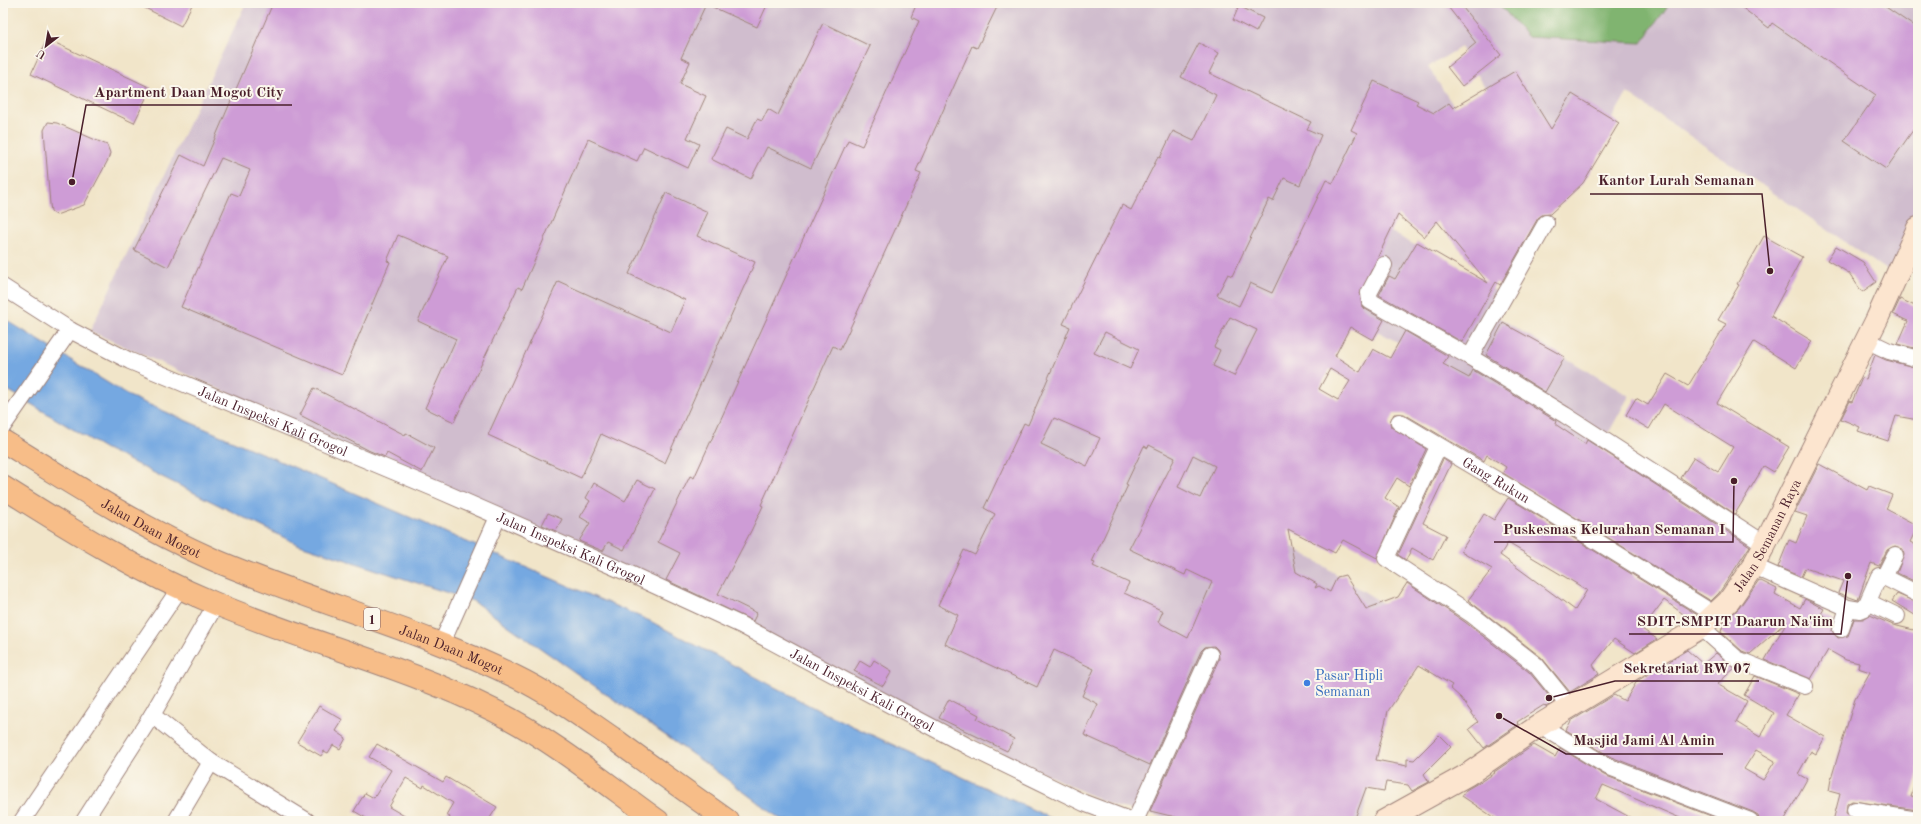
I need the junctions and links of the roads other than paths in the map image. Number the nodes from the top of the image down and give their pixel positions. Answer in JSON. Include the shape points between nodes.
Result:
{"nodes":[{"id":1,"x":1546,"y":223,"type":"dead end"},
{"id":2,"x":1918,"y":228,"type":"edge"},
{"id":3,"x":1384,"y":265,"type":"dead end"},
{"id":4,"x":3,"y":287,"type":"edge"},
{"id":5,"x":67,"y":334,"type":"junction"},
{"id":6,"x":1866,"y":340,"type":"junction"},
{"id":7,"x":1470,"y":357,"type":"junction"},
{"id":8,"x":1918,"y":359,"type":"edge"},
{"id":9,"x":6,"y":422,"type":"edge"},
{"id":10,"x":1399,"y":422,"type":"dead end"},
{"id":11,"x":3,"y":441,"type":"edge"},
{"id":12,"x":1438,"y":446,"type":"junction"},
{"id":13,"x":3,"y":487,"type":"edge"},
{"id":14,"x":496,"y":520,"type":"junction"},
{"id":15,"x":1765,"y":544,"type":"junction"},
{"id":16,"x":1895,"y":555,"type":"dead end"},
{"id":17,"x":1753,"y":566,"type":"junction"},
{"id":18,"x":1884,"y":577,"type":"junction"},
{"id":19,"x":180,"y":588,"type":"junction"},
{"id":20,"x":1918,"y":594,"type":"edge"},
{"id":21,"x":1868,"y":602,"type":"junction"},
{"id":22,"x":216,"y":604,"type":"junction"},
{"id":23,"x":1848,"y":608,"type":"junction"},
{"id":24,"x":1897,"y":616,"type":"dead end"},
{"id":25,"x":1708,"y":621,"type":"junction"},
{"id":26,"x":1841,"y":629,"type":"dead end"},
{"id":27,"x":443,"y":640,"type":"junction"},
{"id":28,"x":1210,"y":655,"type":"dead end"},
{"id":29,"x":1805,"y":686,"type":"dead end"},
{"id":30,"x":1568,"y":709,"type":"junction"},
{"id":31,"x":152,"y":715,"type":"junction"},
{"id":32,"x":1540,"y":725,"type":"junction"},
{"id":33,"x":211,"y":762,"type":"junction"},
{"id":34,"x":1855,"y":810,"type":"dead end"},
{"id":35,"x":1918,"y":820,"type":"edge"},
{"id":36,"x":22,"y":821,"type":"edge"},
{"id":37,"x":84,"y":821,"type":"edge"},
{"id":38,"x":176,"y":821,"type":"edge"},
{"id":39,"x":307,"y":821,"type":"edge"},
{"id":40,"x":658,"y":821,"type":"edge"},
{"id":41,"x":728,"y":821,"type":"edge"},
{"id":42,"x":1134,"y":821,"type":"edge"},
{"id":43,"x":1384,"y":821,"type":"edge"},
{"id":44,"x":1750,"y":821,"type":"edge"}],
"edges":[{"from":1,"to":7,"type":"street"},
{"from":2,"to":6,"type":"street","name":"Jalan Semanan Raya"},
{"from":3,"to":7,"type":"street","via":[[1369,293],[1370,300]]},
{"from":4,"to":5,"type":"street","name":"Jalan Inspeksi Kali Grogol"},
{"from":5,"to":9,"type":"street"},
{"from":5,"to":14,"type":"street","name":"Jalan Inspeksi Kali Grogol"},
{"from":6,"to":8,"type":"street","via":[[1889,351]]},
{"from":6,"to":15,"type":"street","name":"Jalan Semanan Raya"},
{"from":7,"to":15,"type":"street"},
{"from":10,"to":12,"type":"street","name":"Gang Rukun"},
{"from":11,"to":27,"type":"highway","name":"Jalan Daan Mogot","number":"1","via":[[107,505],[174,542],[250,574]]},
{"from":12,"to":25,"type":"street","name":"Gang Rukun","via":[[1527,498]]},
{"from":12,"to":30,"type":"street","via":[[1386,558],[1471,614],[1536,665]]},
{"from":13,"to":19,"type":"highway","via":[[94,544]]},
{"from":14,"to":27,"type":"street"},
{"from":14,"to":42,"type":"street","name":"Jalan Inspeksi Kali Grogol","via":[[628,573],[741,625],[971,748],[1084,803]]},
{"from":15,"to":17,"type":"street","name":"Jalan Semanan Raya"},
{"from":16,"to":18,"type":"street"},
{"from":17,"to":23,"type":"street"},
{"from":17,"to":25,"type":"street","name":"Jalan Semanan Raya","via":[[1729,601]]},
{"from":18,"to":20,"type":"street"},
{"from":18,"to":21,"type":"street","via":[[1880,576]]},
{"from":19,"to":22,"type":"highway"},
{"from":19,"to":36,"type":"street"},
{"from":21,"to":23,"type":"street","via":[[1865,608],[1860,610]]},
{"from":21,"to":24,"type":"street"},
{"from":22,"to":31,"type":"street"},
{"from":22,"to":40,"type":"highway","via":[[394,669],[496,711],[545,740]]},
{"from":23,"to":26,"type":"street"},
{"from":25,"to":29,"type":"street","name":"Gang Rukun","via":[[1737,659]]},
{"from":25,"to":30,"type":"street","name":"Jalan Semanan Raya"},
{"from":27,"to":41,"type":"highway","name":"Jalan Daan Mogot","number":"1","via":[[547,694]]},
{"from":28,"to":42,"type":"street"},
{"from":30,"to":32,"type":"street","name":"Jalan Semanan Raya"},
{"from":31,"to":33,"type":"street"},
{"from":31,"to":37,"type":"street"},
{"from":32,"to":43,"type":"street","name":"Jalan Semanan Raya","via":[[1467,775]]},
{"from":32,"to":44,"type":"street","via":[[1607,766]]},
{"from":33,"to":38,"type":"street"},
{"from":33,"to":39,"type":"street"},
{"from":34,"to":35,"type":"street"}]}
